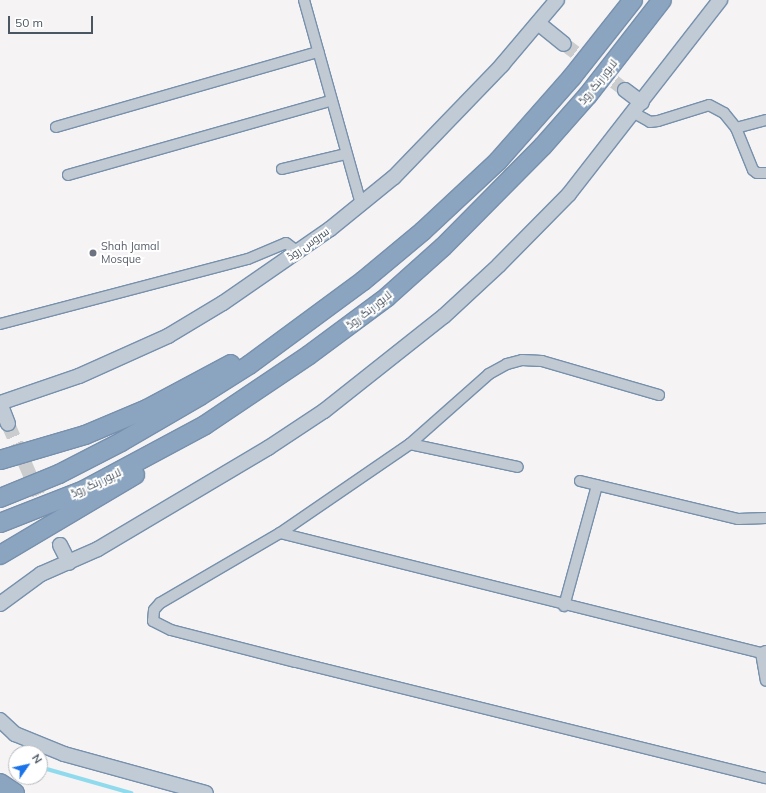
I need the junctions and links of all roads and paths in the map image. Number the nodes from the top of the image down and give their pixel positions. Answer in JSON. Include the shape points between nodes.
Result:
{"nodes":[{"id":1,"x":304,"y":0,"type":"edge"},
{"id":2,"x":556,"y":0,"type":"edge"},
{"id":3,"x":633,"y":0,"type":"edge"},
{"id":4,"x":662,"y":0,"type":"edge"},
{"id":5,"x":720,"y":0,"type":"edge"},
{"id":6,"x":538,"y":23,"type":"junction"},
{"id":7,"x":564,"y":44,"type":"tunnel mouth"},
{"id":8,"x":318,"y":52,"type":"junction"},
{"id":9,"x":625,"y":90,"type":"tunnel mouth"},
{"id":10,"x":330,"y":101,"type":"junction"},
{"id":11,"x":638,"y":108,"type":"junction"},
{"id":12,"x":766,"y":120,"type":"edge"},
{"id":13,"x":56,"y":127,"type":"dead end"},
{"id":14,"x":736,"y":128,"type":"junction"},
{"id":15,"x":346,"y":154,"type":"junction"},
{"id":16,"x":282,"y":169,"type":"dead end"},
{"id":17,"x":766,"y":173,"type":"edge"},
{"id":18,"x":68,"y":175,"type":"dead end"},
{"id":19,"x":361,"y":204,"type":"junction"},
{"id":20,"x":298,"y":252,"type":"junction"},
{"id":21,"x":0,"y":324,"type":"edge"},
{"id":22,"x":288,"y":337,"type":"junction"},
{"id":23,"x":659,"y":395,"type":"dead end"},
{"id":24,"x":0,"y":403,"type":"edge"},
{"id":25,"x":8,"y":424,"type":"tunnel mouth"},
{"id":26,"x":410,"y":444,"type":"junction"},
{"id":27,"x":158,"y":452,"type":"junction"},
{"id":28,"x":0,"y":460,"type":"edge"},
{"id":29,"x":518,"y":467,"type":"dead end"},
{"id":30,"x":580,"y":481,"type":"dead end"},
{"id":31,"x":597,"y":485,"type":"junction"},
{"id":32,"x":0,"y":498,"type":"edge"},
{"id":33,"x":766,"y":518,"type":"edge"},
{"id":34,"x":0,"y":523,"type":"edge"},
{"id":35,"x":50,"y":524,"type":"junction"},
{"id":36,"x":280,"y":533,"type":"junction"},
{"id":37,"x":0,"y":540,"type":"edge"},
{"id":38,"x":60,"y":545,"type":"tunnel mouth"},
{"id":39,"x":0,"y":555,"type":"edge"},
{"id":40,"x":69,"y":563,"type":"junction"},
{"id":41,"x":0,"y":604,"type":"edge"},
{"id":42,"x":564,"y":606,"type":"junction"},
{"id":43,"x":763,"y":652,"type":"edge"},
{"id":44,"x":766,"y":681,"type":"edge"},
{"id":45,"x":0,"y":720,"type":"edge"},
{"id":46,"x":766,"y":778,"type":"edge"},
{"id":47,"x":0,"y":783,"type":"edge"},
{"id":48,"x":15,"y":793,"type":"edge"},
{"id":49,"x":206,"y":793,"type":"edge"}],
"edges":[{"from":1,"to":8,"type":"street"},
{"from":2,"to":6,"type":"street","name":"سروس روڈ"},
{"from":3,"to":22,"type":"highway","via":[[572,77],[498,161],[423,231],[363,281]]},
{"from":4,"to":27,"type":"highway","name":"لاہور رنگ روڈ","via":[[588,95],[548,140],[443,247],[387,296],[315,351],[205,425]]},
{"from":5,"to":11,"type":"street"},
{"from":6,"to":7,"type":"street"},
{"from":6,"to":19,"type":"street","name":"سروس روڈ","via":[[469,100],[394,177]]},
{"from":8,"to":10,"type":"street"},
{"from":8,"to":13,"type":"street"},
{"from":9,"to":11,"type":"street"},
{"from":10,"to":15,"type":"street"},
{"from":10,"to":18,"type":"street"},
{"from":11,"to":14,"type":"street","via":[[650,122],[709,105],[724,113]]},
{"from":11,"to":40,"type":"street","via":[[588,172],[546,219],[444,316],[398,353],[324,411],[238,468]]},
{"from":12,"to":14,"type":"street"},
{"from":14,"to":17,"type":"street","via":[[753,170],[757,173]]},
{"from":15,"to":16,"type":"street"},
{"from":15,"to":19,"type":"street"},
{"from":19,"to":20,"type":"street","name":"سروس روڈ"},
{"from":20,"to":21,"type":"street","via":[[286,243],[248,259]]},
{"from":20,"to":24,"type":"street","name":"سروس روڈ","via":[[218,307],[168,336],[79,376]]},
{"from":22,"to":28,"type":"highway","via":[[226,366],[147,410],[85,435]]},
{"from":22,"to":32,"type":"highway","via":[[249,365],[121,442],[59,474]]},
{"from":23,"to":26,"type":"street","via":[[542,361],[522,360],[488,374]]},
{"from":24,"to":25,"type":"street"},
{"from":26,"to":29,"type":"street"},
{"from":26,"to":36,"type":"street"},
{"from":27,"to":34,"type":"highway","name":"لاہور رنگ روڈ","via":[[84,490]]},
{"from":27,"to":35,"type":"highway","via":[[130,480]]},
{"from":30,"to":31,"type":"street"},
{"from":31,"to":33,"type":"street","via":[[738,519]]},
{"from":31,"to":42,"type":"street"},
{"from":35,"to":37,"type":"highway"},
{"from":35,"to":39,"type":"highway"},
{"from":36,"to":42,"type":"street"},
{"from":36,"to":46,"type":"street","via":[[160,603],[154,610],[153,621],[165,628],[281,658]]},
{"from":38,"to":40,"type":"street"},
{"from":40,"to":41,"type":"street","via":[[40,574]]},
{"from":42,"to":43,"type":"street"},
{"from":43,"to":44,"type":"street"},
{"from":45,"to":49,"type":"street","via":[[15,734],[64,754]]},
{"from":47,"to":48,"type":"highway"}]}
